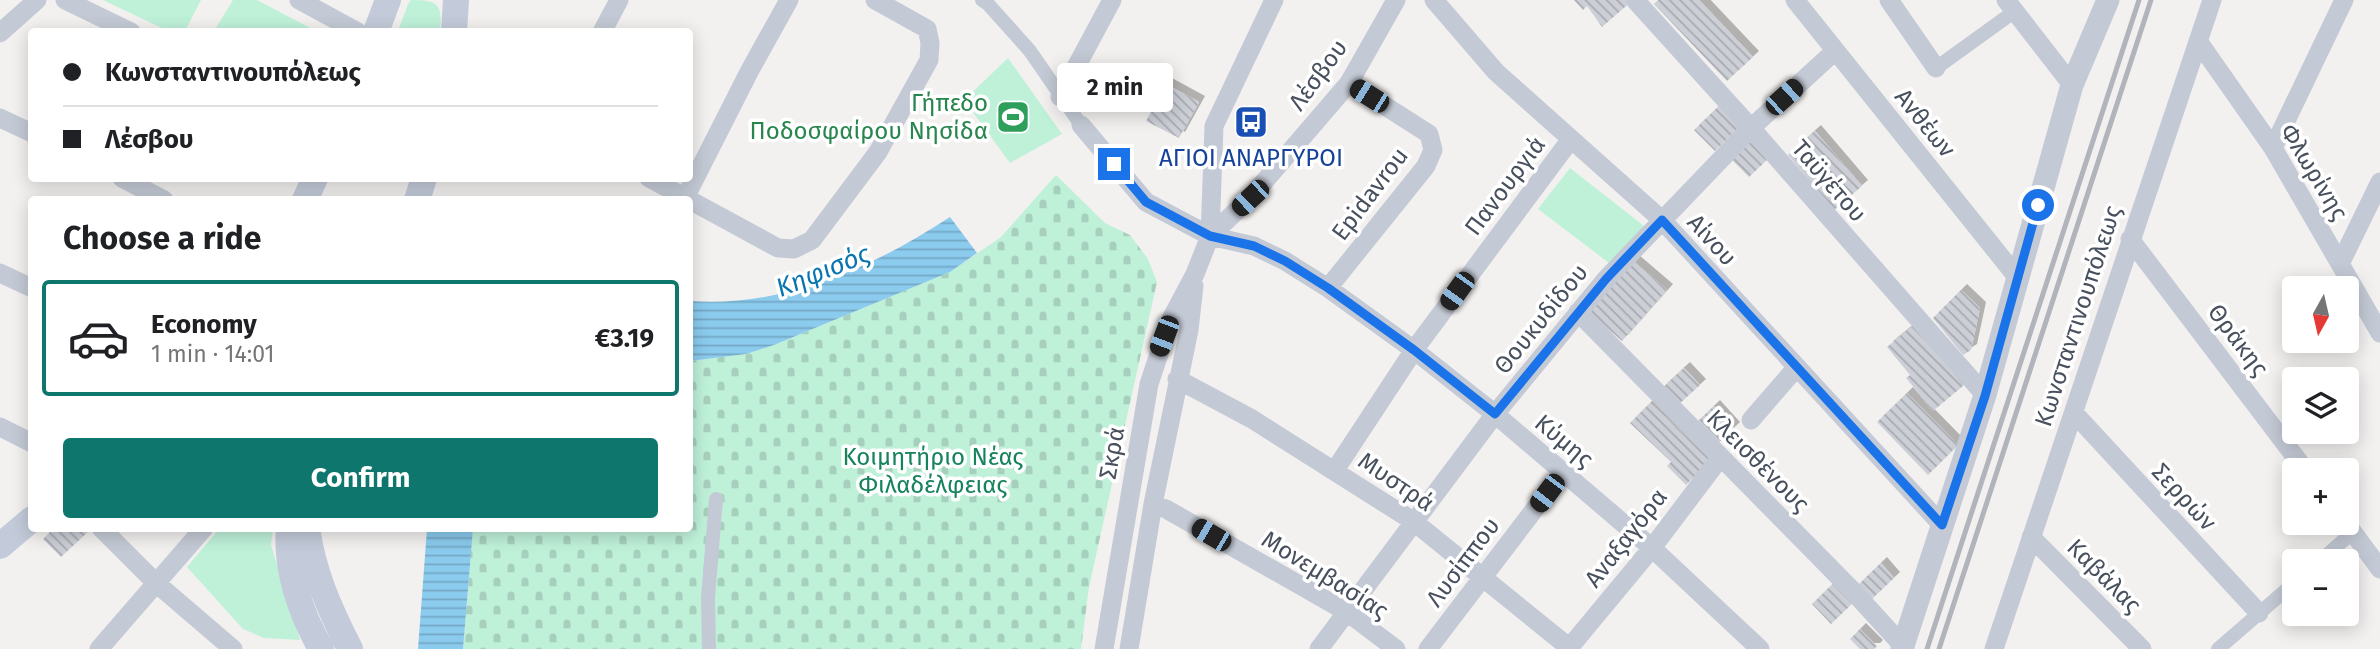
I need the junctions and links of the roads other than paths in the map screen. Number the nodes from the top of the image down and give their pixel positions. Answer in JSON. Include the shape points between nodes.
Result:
{"nodes":[{"id":1,"x":37,"y":0,"type":"edge"},
{"id":2,"x":65,"y":0,"type":"edge"},
{"id":3,"x":299,"y":0,"type":"edge"},
{"id":4,"x":388,"y":0,"type":"edge"},
{"id":5,"x":456,"y":0,"type":"edge"},
{"id":6,"x":619,"y":0,"type":"edge"},
{"id":7,"x":789,"y":0,"type":"edge"},
{"id":8,"x":875,"y":0,"type":"edge"},
{"id":9,"x":982,"y":0,"type":"edge"},
{"id":10,"x":1112,"y":0,"type":"edge"},
{"id":11,"x":1273,"y":0,"type":"edge"},
{"id":12,"x":1396,"y":0,"type":"edge"},
{"id":13,"x":1434,"y":0,"type":"edge"},
{"id":14,"x":1635,"y":0,"type":"edge"},
{"id":15,"x":1795,"y":0,"type":"edge"},
{"id":16,"x":1889,"y":0,"type":"edge"},
{"id":17,"x":2212,"y":0,"type":"edge"},
{"id":18,"x":2344,"y":0,"type":"edge"},
{"id":19,"x":2106,"y":1,"type":"edge"},
{"id":20,"x":2010,"y":6,"type":"edge"},
{"id":21,"x":123,"y":28,"type":"edge"},
{"id":22,"x":351,"y":28,"type":"edge"},
{"id":23,"x":378,"y":28,"type":"edge"},
{"id":24,"x":454,"y":28,"type":"edge"},
{"id":25,"x":604,"y":28,"type":"edge"},
{"id":26,"x":0,"y":33,"type":"edge"},
{"id":27,"x":2198,"y":41,"type":"junction"},
{"id":28,"x":1835,"y":51,"type":"junction"},
{"id":29,"x":1936,"y":68,"type":"joint"},
{"id":30,"x":1349,"y":83,"type":"junction"},
{"id":31,"x":2072,"y":85,"type":"junction"},
{"id":32,"x":1060,"y":97,"type":"junction"},
{"id":33,"x":0,"y":118,"type":"edge"},
{"id":34,"x":1081,"y":125,"type":"joint"},
{"id":35,"x":1751,"y":128,"type":"junction"},
{"id":36,"x":28,"y":131,"type":"edge"},
{"id":37,"x":1571,"y":139,"type":"junction"},
{"id":38,"x":2273,"y":148,"type":"junction"},
{"id":39,"x":130,"y":182,"type":"edge"},
{"id":40,"x":657,"y":182,"type":"edge"},
{"id":41,"x":2380,"y":182,"type":"edge"},
{"id":42,"x":156,"y":196,"type":"edge"},
{"id":43,"x":684,"y":196,"type":"edge"},
{"id":44,"x":687,"y":196,"type":"edge"},
{"id":45,"x":693,"y":201,"type":"edge"},
{"id":46,"x":1662,"y":220,"type":"junction"},
{"id":47,"x":1210,"y":236,"type":"junction"},
{"id":48,"x":2130,"y":239,"type":"junction"},
{"id":49,"x":2340,"y":264,"type":"junction"},
{"id":50,"x":0,"y":273,"type":"edge"},
{"id":51,"x":1195,"y":274,"type":"junction"},
{"id":52,"x":2017,"y":277,"type":"junction"},
{"id":53,"x":28,"y":286,"type":"edge"},
{"id":54,"x":1328,"y":288,"type":"junction"},
{"id":55,"x":1578,"y":312,"type":"junction"},
{"id":56,"x":2380,"y":334,"type":"edge"},
{"id":57,"x":1414,"y":350,"type":"junction"},
{"id":58,"x":1796,"y":368,"type":"junction"},
{"id":59,"x":1177,"y":379,"type":"junction"},
{"id":60,"x":1985,"y":396,"type":"junction"},
{"id":61,"x":2074,"y":413,"type":"junction"},
{"id":62,"x":1495,"y":414,"type":"junction"},
{"id":63,"x":1751,"y":420,"type":"dead end"},
{"id":64,"x":0,"y":427,"type":"edge"},
{"id":65,"x":28,"y":441,"type":"edge"},
{"id":66,"x":1720,"y":458,"type":"junction"},
{"id":67,"x":2296,"y":458,"type":"edge"},
{"id":68,"x":1335,"y":470,"type":"junction"},
{"id":69,"x":1563,"y":472,"type":"junction"},
{"id":70,"x":716,"y":499,"type":"dead end"},
{"id":71,"x":1153,"y":504,"type":"junction"},
{"id":72,"x":1413,"y":521,"type":"junction"},
{"id":73,"x":28,"y":522,"type":"edge"},
{"id":74,"x":1942,"y":525,"type":"junction"},
{"id":75,"x":105,"y":532,"type":"edge"},
{"id":76,"x":201,"y":532,"type":"edge"},
{"id":77,"x":289,"y":532,"type":"edge"},
{"id":78,"x":308,"y":532,"type":"edge"},
{"id":79,"x":2343,"y":535,"type":"edge"},
{"id":80,"x":2354,"y":535,"type":"edge"},
{"id":81,"x":2031,"y":537,"type":"junction"},
{"id":82,"x":0,"y":546,"type":"edge"},
{"id":83,"x":1652,"y":548,"type":"junction"},
{"id":84,"x":2330,"y":549,"type":"edge"},
{"id":85,"x":2380,"y":569,"type":"edge"},
{"id":86,"x":1483,"y":577,"type":"junction"},
{"id":87,"x":156,"y":583,"type":"junction"},
{"id":88,"x":2282,"y":593,"type":"edge"},
{"id":89,"x":1347,"y":612,"type":"junction"},
{"id":90,"x":2259,"y":613,"type":"junction"},
{"id":91,"x":1738,"y":641,"type":"edge"},
{"id":92,"x":1902,"y":647,"type":"edge"},
{"id":93,"x":1570,"y":648,"type":"edge"},
{"id":94,"x":99,"y":649,"type":"edge"},
{"id":95,"x":233,"y":649,"type":"edge"},
{"id":96,"x":321,"y":649,"type":"edge"},
{"id":97,"x":350,"y":649,"type":"edge"},
{"id":98,"x":709,"y":649,"type":"edge"},
{"id":99,"x":1104,"y":649,"type":"edge"},
{"id":100,"x":1129,"y":649,"type":"edge"},
{"id":101,"x":1319,"y":649,"type":"edge"},
{"id":102,"x":1396,"y":649,"type":"edge"},
{"id":103,"x":1428,"y":649,"type":"edge"},
{"id":104,"x":1760,"y":649,"type":"edge"},
{"id":105,"x":1994,"y":649,"type":"edge"},
{"id":106,"x":2142,"y":649,"type":"edge"},
{"id":107,"x":2218,"y":649,"type":"edge"}],
"edges":[{"from":1,"to":26,"type":"street"},
{"from":2,"to":21,"type":"street"},
{"from":3,"to":22,"type":"street"},
{"from":4,"to":23,"type":"main road"},
{"from":5,"to":24,"type":"main road"},
{"from":6,"to":25,"type":"street"},
{"from":7,"to":44,"type":"street"},
{"from":8,"to":45,"type":"street","via":[[927,29],[929,60],[878,152],[812,240],[794,249],[778,248]]},
{"from":9,"to":32,"type":"street","via":[[1030,51]]},
{"from":10,"to":32,"type":"street"},
{"from":11,"to":47,"type":"street","via":[[1214,126]]},
{"from":12,"to":30,"type":"street","name":"Λέσβου"},
{"from":13,"to":37,"type":"street","name":"Αίνου","via":[[1496,72]]},
{"from":14,"to":35,"type":"street","name":"Ταϋγέτου"},
{"from":15,"to":28,"type":"street","name":"Ανθέων"},
{"from":16,"to":29,"type":"street"},
{"from":17,"to":27,"type":"street","name":"Κωνσταντινουπόλεως"},
{"from":18,"to":38,"type":"street"},
{"from":19,"to":31,"type":"street"},
{"from":20,"to":29,"type":"street"},
{"from":20,"to":31,"type":"street"},
{"from":27,"to":38,"type":"street","name":"Φλωρίνης"},
{"from":27,"to":48,"type":"street","name":"Κωνσταντινουπόλεως"},
{"from":28,"to":35,"type":"street","name":"Θουκυδίδου"},
{"from":28,"to":52,"type":"street","name":"Ανθέων"},
{"from":30,"to":47,"type":"street","name":"Λέσβου","via":[[1250,198]]},
{"from":30,"to":54,"type":"street","name":"Epidavrou","via":[[1429,134],[1433,149],[1426,166]]},
{"from":31,"to":52,"type":"street"},
{"from":32,"to":34,"type":"street"},
{"from":33,"to":36,"type":"street"},
{"from":34,"to":47,"type":"street","via":[[1146,202]]},
{"from":35,"to":46,"type":"street","name":"Θουκυδίδου"},
{"from":35,"to":60,"type":"street","name":"Ταϋγέτου"},
{"from":37,"to":46,"type":"street","name":"Αίνου"},
{"from":37,"to":57,"type":"street","name":"Πανουργιά"},
{"from":38,"to":49,"type":"street","name":"Φλωρίνης"},
{"from":39,"to":42,"type":"street"},
{"from":40,"to":43,"type":"street"},
{"from":41,"to":49,"type":"street"},
{"from":46,"to":55,"type":"street","name":"Θουκυδίδου"},
{"from":46,"to":58,"type":"street","name":"Αίνου"},
{"from":47,"to":51,"type":"street","name":"Σκρά"},
{"from":47,"to":54,"type":"street","name":"Κύμης","via":[[1254,246]]},
{"from":48,"to":61,"type":"street","name":"Κωνσταντινουπόλεως"},
{"from":48,"to":67,"type":"street","name":"Θράκης"},
{"from":49,"to":56,"type":"street","name":"Φλωρίνης"},
{"from":50,"to":53,"type":"street"},
{"from":51,"to":59,"type":"street","name":"Σκρά","via":[[1189,330]]},
{"from":51,"to":99,"type":"street","name":"Σκρά","via":[[1170,321],[1149,384]]},
{"from":52,"to":60,"type":"street"},
{"from":54,"to":57,"type":"street","name":"Κύμης"},
{"from":55,"to":62,"type":"street","name":"Θουκυδίδου"},
{"from":55,"to":66,"type":"street","name":"Κλεισθένους"},
{"from":57,"to":62,"type":"street","name":"Κύμης"},
{"from":57,"to":68,"type":"street","name":"Πανουργιά"},
{"from":58,"to":63,"type":"street"},
{"from":58,"to":74,"type":"street","name":"Αίνου"},
{"from":59,"to":68,"type":"street","name":"Μυστρά"},
{"from":59,"to":71,"type":"street","name":"Σκρά"},
{"from":60,"to":74,"type":"street"},
{"from":61,"to":81,"type":"street","name":"Κωνσταντινουπόλεως"},
{"from":61,"to":90,"type":"street","name":"Σερρών"},
{"from":62,"to":69,"type":"street","name":"Κύμης"},
{"from":62,"to":72,"type":"street","name":"Θουκυδίδου"},
{"from":64,"to":65,"type":"street"},
{"from":66,"to":83,"type":"street","name":"Αναξαγόρα"},
{"from":66,"to":92,"type":"street","name":"Κλεισθένους","via":[[1852,589]]},
{"from":68,"to":72,"type":"street","name":"Μυστρά"},
{"from":69,"to":83,"type":"street","name":"Κύμης"},
{"from":69,"to":86,"type":"street","name":"Λυσίππου"},
{"from":70,"to":98,"type":"street"},
{"from":71,"to":89,"type":"street","name":"Μονεμβασίας"},
{"from":71,"to":100,"type":"street","name":"Σκρά"},
{"from":72,"to":86,"type":"street","name":"Μυστρά"},
{"from":72,"to":89,"type":"street","name":"Θουκυδίδου"},
{"from":73,"to":82,"type":"main road"},
{"from":74,"to":92,"type":"street"},
{"from":75,"to":87,"type":"street"},
{"from":76,"to":87,"type":"street"},
{"from":77,"to":96,"type":"main road","via":[[295,583]]},
{"from":78,"to":97,"type":"main road","via":[[322,591]]},
{"from":79,"to":84,"type":"street"},
{"from":80,"to":85,"type":"street"},
{"from":81,"to":105,"type":"street","name":"Κωνσταντινουπόλεως"},
{"from":81,"to":106,"type":"street","name":"Καβάλας"},
{"from":83,"to":91,"type":"street","name":"Κύμης"},
{"from":83,"to":93,"type":"street","name":"Αναξαγόρα"},
{"from":86,"to":93,"type":"street","name":"Μυστρά"},
{"from":86,"to":103,"type":"street","name":"Λυσίππου"},
{"from":87,"to":94,"type":"street"},
{"from":87,"to":95,"type":"street"},
{"from":88,"to":90,"type":"street"},
{"from":89,"to":101,"type":"street","name":"Θουκυδίδου"},
{"from":89,"to":102,"type":"street","name":"Μονεμβασίας"},
{"from":90,"to":107,"type":"street"},
{"from":91,"to":104,"type":"street","name":"Κύμης"}]}
